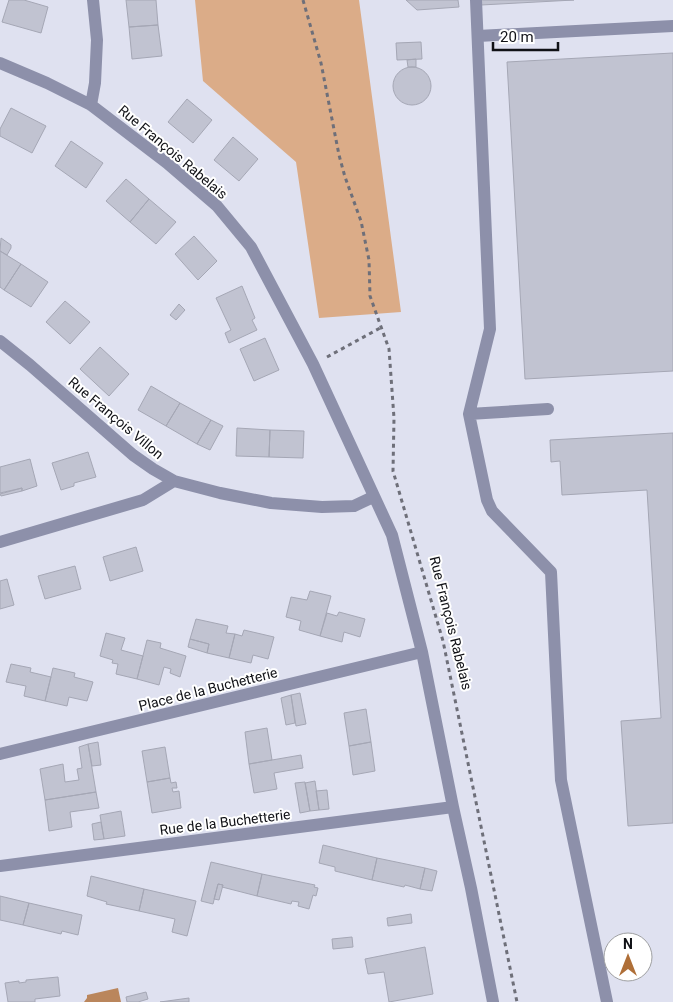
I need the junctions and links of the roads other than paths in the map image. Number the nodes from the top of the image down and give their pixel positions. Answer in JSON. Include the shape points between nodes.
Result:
{"nodes":[{"id":1,"x":93,"y":0,"type":"edge"},
{"id":2,"x":476,"y":0,"type":"edge"},
{"id":3,"x":673,"y":26,"type":"edge"},
{"id":4,"x":478,"y":36,"type":"junction"},
{"id":5,"x":0,"y":63,"type":"edge"},
{"id":6,"x":91,"y":105,"type":"junction"},
{"id":7,"x":0,"y":341,"type":"edge"},
{"id":8,"x":548,"y":409,"type":"dead end"},
{"id":9,"x":469,"y":414,"type":"junction"},
{"id":10,"x":174,"y":481,"type":"junction"},
{"id":11,"x":373,"y":497,"type":"junction"},
{"id":12,"x":0,"y":542,"type":"edge"},
{"id":13,"x":422,"y":652,"type":"junction"},
{"id":14,"x":0,"y":754,"type":"edge"},
{"id":15,"x":453,"y":807,"type":"junction"},
{"id":16,"x":0,"y":866,"type":"edge"},
{"id":17,"x":493,"y":1002,"type":"edge"},
{"id":18,"x":607,"y":1002,"type":"edge"}],
"edges":[{"from":1,"to":6,"type":"street","via":[[97,40]]},
{"from":2,"to":4,"type":"street"},
{"from":3,"to":4,"type":"street"},
{"from":4,"to":9,"type":"street","via":[[490,329]]},
{"from":5,"to":6,"type":"street","name":"Rue François Rabelais"},
{"from":6,"to":11,"type":"street","name":"Rue François Rabelais","via":[[217,206],[251,247],[313,364]]},
{"from":7,"to":10,"type":"street","name":"Rue François Villon","via":[[133,455]]},
{"from":8,"to":9,"type":"street"},
{"from":9,"to":18,"type":"street","via":[[492,511],[550,572],[560,780]]},
{"from":10,"to":11,"type":"street","name":"Rue François Villon","via":[[272,503],[322,508],[354,506]]},
{"from":10,"to":12,"type":"street","via":[[143,500]]},
{"from":11,"to":13,"type":"street","name":"Rue François Rabelais","via":[[392,534]]},
{"from":13,"to":14,"type":"street","name":"Place de la Buchetterie"},
{"from":13,"to":15,"type":"street","name":"Rue François Rabelais"},
{"from":15,"to":16,"type":"street","name":"Rue de la Buchetterie"},
{"from":15,"to":17,"type":"street","name":"Rue François Rabelais"}]}
